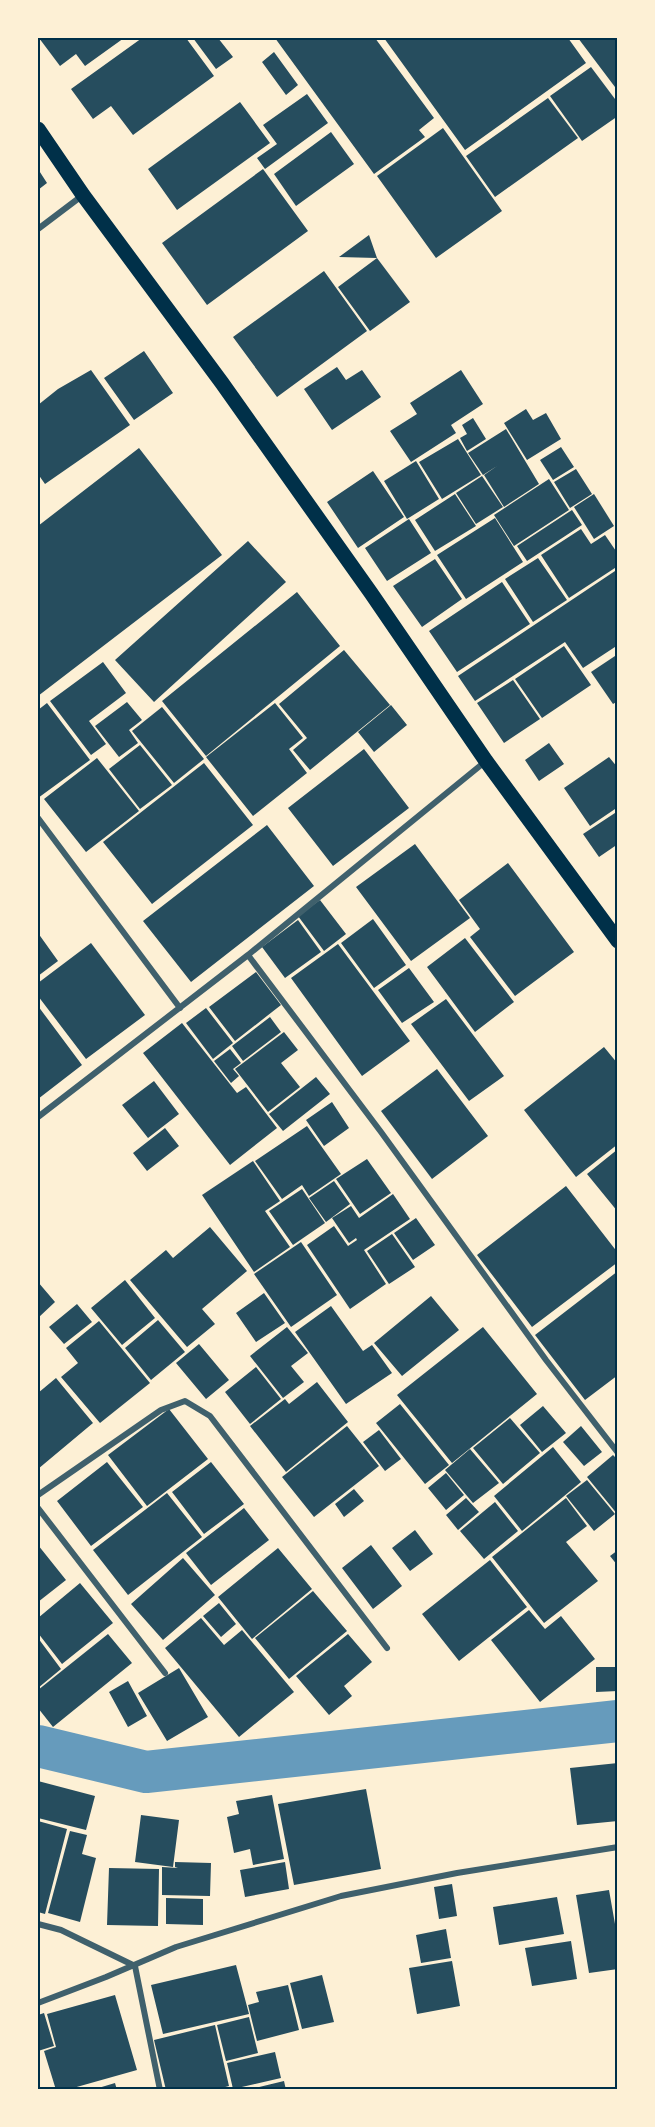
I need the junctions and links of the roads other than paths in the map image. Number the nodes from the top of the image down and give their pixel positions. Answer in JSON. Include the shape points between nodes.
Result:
{"nodes":[{"id":1,"x":38,"y":129,"type":"edge"},
{"id":2,"x":82,"y":195,"type":"junction"},
{"id":3,"x":38,"y":229,"type":"edge"},
{"id":4,"x":486,"y":761,"type":"junction"},
{"id":5,"x":38,"y":818,"type":"edge"},
{"id":6,"x":618,"y":941,"type":"edge"},
{"id":7,"x":248,"y":955,"type":"junction"},
{"id":8,"x":180,"y":1008,"type":"junction"},
{"id":9,"x":38,"y":1117,"type":"edge"},
{"id":10,"x":618,"y":1453,"type":"edge"},
{"id":11,"x":38,"y":1495,"type":"edge"},
{"id":12,"x":38,"y":1508,"type":"edge"},
{"id":13,"x":387,"y":1648,"type":"dead end"},
{"id":14,"x":165,"y":1673,"type":"dead end"},
{"id":15,"x":618,"y":1847,"type":"edge"},
{"id":16,"x":38,"y":1924,"type":"edge"},
{"id":17,"x":135,"y":1966,"type":"junction"},
{"id":18,"x":38,"y":2003,"type":"edge"},
{"id":19,"x":160,"y":2090,"type":"edge"}],
"edges":[{"from":1,"to":2,"type":"main road"},
{"from":2,"to":3,"type":"street"},
{"from":2,"to":4,"type":"main road","via":[[229,393]]},
{"from":4,"to":6,"type":"main road"},
{"from":4,"to":7,"type":"street"},
{"from":5,"to":8,"type":"street"},
{"from":7,"to":8,"type":"street"},
{"from":7,"to":10,"type":"street"},
{"from":8,"to":9,"type":"street"},
{"from":11,"to":13,"type":"street","via":[[161,1410],[185,1401],[210,1416]]},
{"from":12,"to":14,"type":"street"},
{"from":15,"to":17,"type":"street","via":[[341,1896],[176,1947]]},
{"from":16,"to":17,"type":"street","via":[[61,1930]]},
{"from":17,"to":18,"type":"street"},
{"from":17,"to":19,"type":"street"}]}
